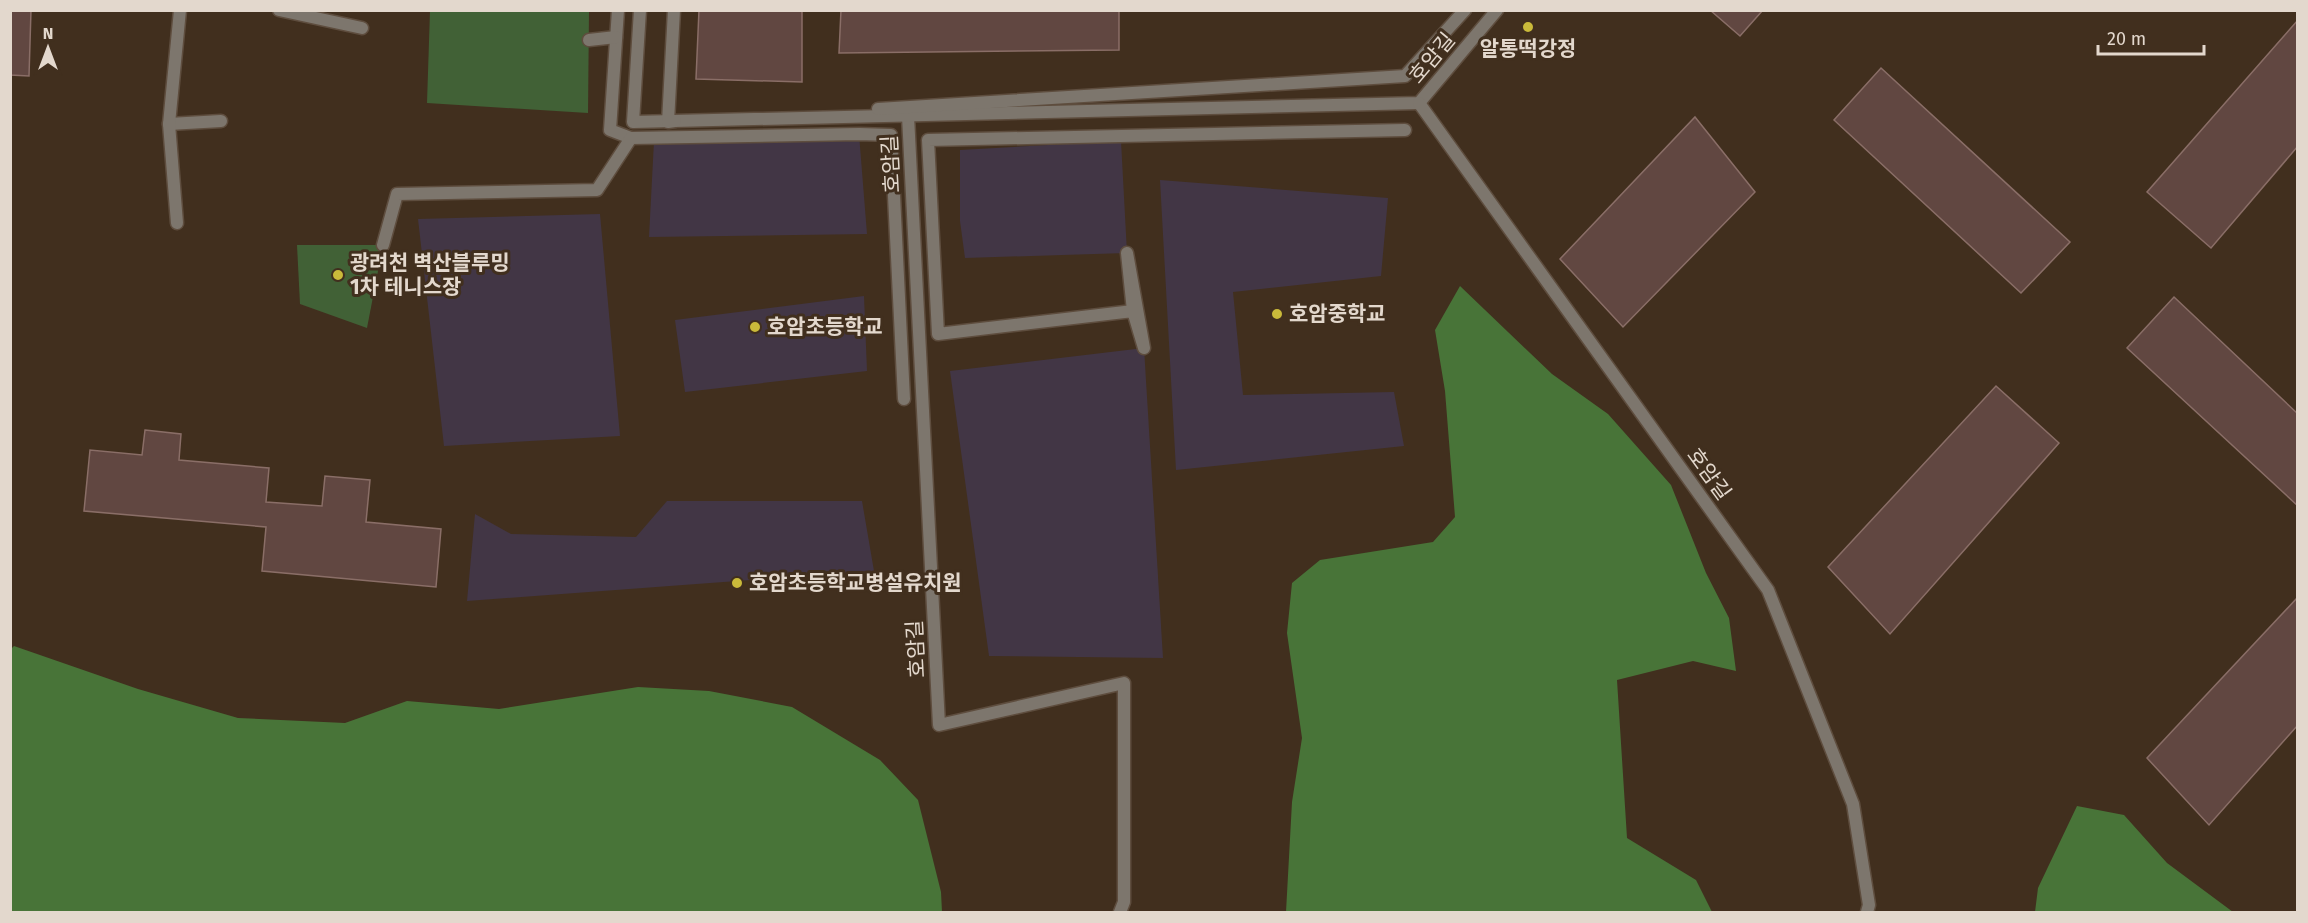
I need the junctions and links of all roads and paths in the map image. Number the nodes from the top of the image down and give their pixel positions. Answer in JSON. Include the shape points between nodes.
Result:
{"nodes":[{"id":1,"x":180,"y":10,"type":"edge"},
{"id":2,"x":279,"y":10,"type":"edge"},
{"id":3,"x":618,"y":10,"type":"edge"},
{"id":4,"x":640,"y":10,"type":"edge"},
{"id":5,"x":674,"y":10,"type":"edge"},
{"id":6,"x":1465,"y":10,"type":"edge"},
{"id":7,"x":1497,"y":10,"type":"edge"},
{"id":8,"x":362,"y":28,"type":"dead end"},
{"id":9,"x":616,"y":37,"type":"junction"},
{"id":10,"x":589,"y":40,"type":"dead end"},
{"id":11,"x":1419,"y":104,"type":"junction"},
{"id":12,"x":908,"y":116,"type":"junction"},
{"id":13,"x":221,"y":121,"type":"dead end"},
{"id":14,"x":668,"y":122,"type":"junction"},
{"id":15,"x":169,"y":124,"type":"junction"},
{"id":16,"x":1405,"y":130,"type":"dead end"},
{"id":17,"x":631,"y":138,"type":"junction"},
{"id":18,"x":177,"y":223,"type":"dead end"},
{"id":19,"x":383,"y":245,"type":"dead end"},
{"id":20,"x":1133,"y":311,"type":"junction"},
{"id":21,"x":904,"y":399,"type":"dead end"},
{"id":22,"x":1120,"y":912,"type":"edge"},
{"id":23,"x":1867,"y":912,"type":"edge"}],
"edges":[{"from":1,"to":15,"type":"street"},
{"from":2,"to":8,"type":"street"},
{"from":3,"to":9,"type":"street"},
{"from":4,"to":14,"type":"street","name":"호암길","via":[[633,122]]},
{"from":5,"to":14,"type":"street"},
{"from":6,"to":14,"type":"street","via":[[1405,76]]},
{"from":7,"to":11,"type":"street","name":"호암길"},
{"from":9,"to":10,"type":"street"},
{"from":9,"to":17,"type":"street","via":[[610,130]]},
{"from":11,"to":12,"type":"street","name":"호암길"},
{"from":11,"to":23,"type":"street","name":"호암길","via":[[1768,590],[1853,804]]},
{"from":12,"to":14,"type":"street","name":"호암길"},
{"from":12,"to":22,"type":"street","name":"호암길","via":[[939,725],[1124,683],[1124,902]]},
{"from":13,"to":15,"type":"street"},
{"from":15,"to":18,"type":"street"},
{"from":16,"to":20,"type":"street","via":[[928,140],[938,334]]},
{"from":17,"to":19,"type":"street","via":[[597,190],[397,194]]},
{"from":17,"to":21,"type":"street","via":[[891,135]]},
{"from":20,"to":20,"type":"street","via":[[1144,348],[1127,253],[1129,276]]}]}
